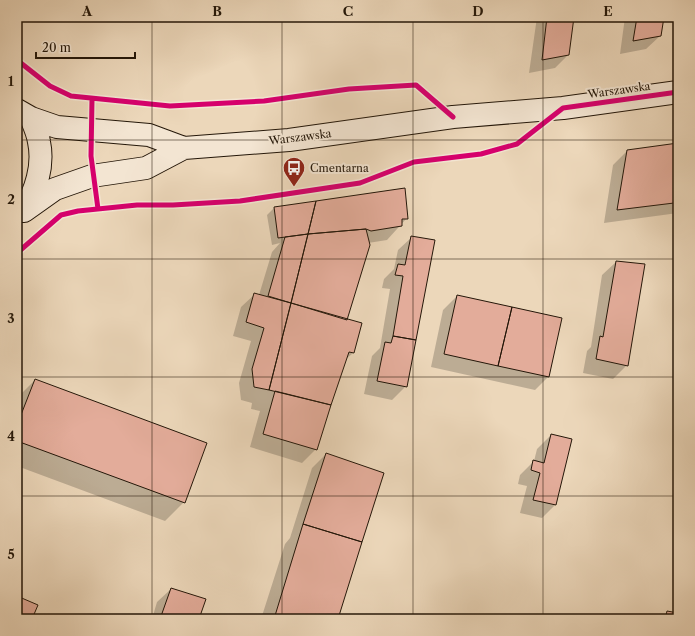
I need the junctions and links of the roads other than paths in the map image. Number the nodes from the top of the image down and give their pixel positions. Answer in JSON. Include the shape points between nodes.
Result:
{"nodes":[{"id":1,"x":678,"y":92,"type":"edge"},
{"id":2,"x":24,"y":114,"type":"edge"},
{"id":3,"x":184,"y":148,"type":"junction"},
{"id":4,"x":20,"y":213,"type":"edge"}],
"edges":[{"from":1,"to":3,"type":"street","name":"Warszawska","via":[[563,108],[453,117],[289,140]]},
{"from":2,"to":3,"type":"street","name":"Warszawska","via":[[56,127],[149,135]]},
{"from":2,"to":4,"type":"street","via":[[40,142],[40,169],[32,195]]},
{"from":3,"to":4,"type":"street","name":"Warszawska","via":[[146,168],[92,176],[55,189]]}]}
